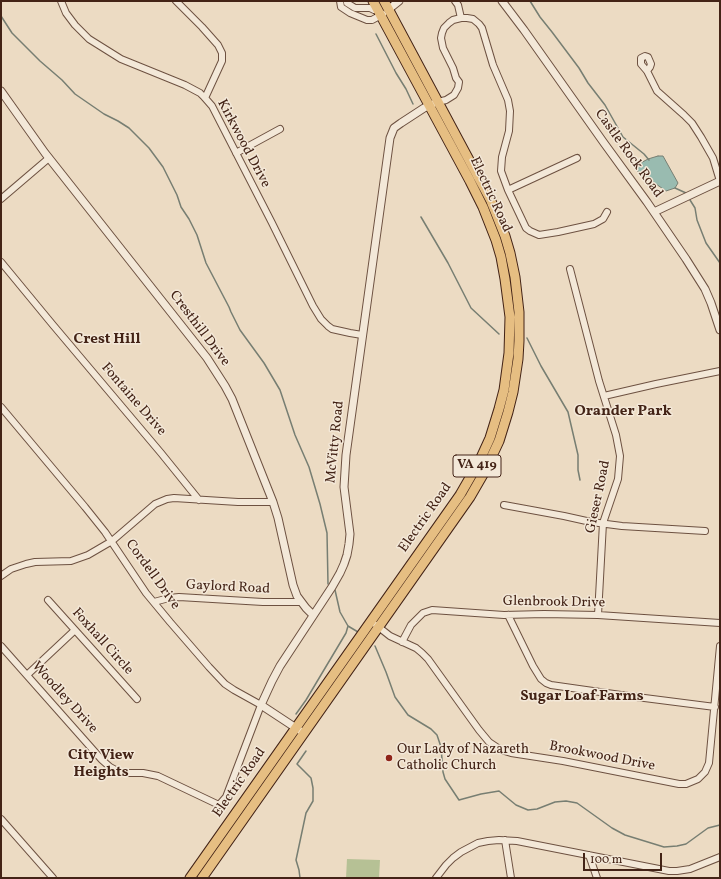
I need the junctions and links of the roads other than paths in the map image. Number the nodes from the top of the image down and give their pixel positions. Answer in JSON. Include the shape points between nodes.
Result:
{"nodes":[{"id":1,"x":60,"y":1,"type":"edge"},
{"id":2,"x":176,"y":1,"type":"edge"},
{"id":3,"x":340,"y":1,"type":"edge"},
{"id":4,"x":346,"y":1,"type":"edge"},
{"id":5,"x":373,"y":1,"type":"edge"},
{"id":6,"x":399,"y":1,"type":"edge"},
{"id":7,"x":454,"y":1,"type":"edge"},
{"id":8,"x":502,"y":1,"type":"edge"},
{"id":9,"x":386,"y":5,"type":"edge"},
{"id":10,"x":379,"y":13,"type":"junction"},
{"id":11,"x":461,"y":18,"type":"junction"},
{"id":12,"x":647,"y":71,"type":"dead end"},
{"id":13,"x":1,"y":91,"type":"edge"},
{"id":14,"x":205,"y":98,"type":"junction"},
{"id":15,"x":438,"y":102,"type":"junction"},
{"id":16,"x":429,"y":105,"type":"junction"},
{"id":17,"x":280,"y":129,"type":"dead end"},
{"id":18,"x":236,"y":153,"type":"junction"},
{"id":19,"x":49,"y":158,"type":"junction"},
{"id":20,"x":577,"y":158,"type":"dead end"},
{"id":21,"x":720,"y":181,"type":"edge"},
{"id":22,"x":508,"y":190,"type":"junction"},
{"id":23,"x":1,"y":199,"type":"edge"},
{"id":24,"x":607,"y":212,"type":"dead end"},
{"id":25,"x":654,"y":212,"type":"junction"},
{"id":26,"x":1,"y":262,"type":"edge"},
{"id":27,"x":570,"y":269,"type":"dead end"},
{"id":28,"x":720,"y":330,"type":"edge"},
{"id":29,"x":362,"y":335,"type":"junction"},
{"id":30,"x":720,"y":371,"type":"edge"},
{"id":31,"x":604,"y":396,"type":"junction"},
{"id":32,"x":1,"y":407,"type":"edge"},
{"id":33,"x":198,"y":500,"type":"junction"},
{"id":34,"x":273,"y":502,"type":"junction"},
{"id":35,"x":504,"y":505,"type":"dead end"},
{"id":36,"x":603,"y":523,"type":"junction"},
{"id":37,"x":705,"y":531,"type":"dead end"},
{"id":38,"x":112,"y":541,"type":"junction"},
{"id":39,"x":1,"y":576,"type":"edge"},
{"id":40,"x":48,"y":600,"type":"dead end"},
{"id":41,"x":154,"y":602,"type":"junction"},
{"id":42,"x":301,"y":602,"type":"junction"},
{"id":43,"x":313,"y":615,"type":"junction"},
{"id":44,"x":508,"y":615,"type":"junction"},
{"id":45,"x":598,"y":615,"type":"junction"},
{"id":46,"x":371,"y":622,"type":"junction"},
{"id":47,"x":720,"y":623,"type":"edge"},
{"id":48,"x":379,"y":627,"type":"junction"},
{"id":49,"x":75,"y":630,"type":"junction"},
{"id":50,"x":402,"y":642,"type":"junction"},
{"id":51,"x":1,"y":646,"type":"edge"},
{"id":52,"x":720,"y":646,"type":"edge"},
{"id":53,"x":27,"y":674,"type":"junction"},
{"id":54,"x":137,"y":700,"type":"dead end"},
{"id":55,"x":261,"y":705,"type":"junction"},
{"id":56,"x":714,"y":707,"type":"junction"},
{"id":57,"x":300,"y":731,"type":"junction"},
{"id":58,"x":220,"y":806,"type":"joint"},
{"id":59,"x":1,"y":819,"type":"edge"},
{"id":60,"x":505,"y":840,"type":"junction"},
{"id":61,"x":589,"y":855,"type":"junction"},
{"id":62,"x":720,"y":857,"type":"edge"},
{"id":63,"x":682,"y":871,"type":"junction"},
{"id":64,"x":53,"y":878,"type":"edge"},
{"id":65,"x":190,"y":878,"type":"edge"},
{"id":66,"x":202,"y":878,"type":"edge"},
{"id":67,"x":436,"y":878,"type":"edge"},
{"id":68,"x":511,"y":878,"type":"edge"},
{"id":69,"x":596,"y":878,"type":"edge"},
{"id":70,"x":685,"y":878,"type":"edge"}],
"edges":[{"from":1,"to":14,"type":"street","name":"Kirkwood Drive","via":[[75,26],[89,39],[121,59],[194,89]]},
{"from":2,"to":14,"type":"street","via":[[218,45],[222,53],[222,61]]},
{"from":3,"to":10,"type":"street","via":[[341,7],[367,20],[372,20]]},
{"from":4,"to":10,"type":"street","via":[[355,8],[370,8]]},
{"from":5,"to":10,"type":"main road","name":"Electric Road","number":"VA 419"},
{"from":6,"to":9,"type":"street"},
{"from":7,"to":11,"type":"street","via":[[458,5]]},
{"from":8,"to":25,"type":"street","name":"Castle Rock Road"},
{"from":9,"to":10,"type":"street"},
{"from":9,"to":15,"type":"main road","name":"Electric Road","number":"VA 419"},
{"from":10,"to":16,"type":"main road","name":"Electric Road","number":"VA 419"},
{"from":11,"to":15,"type":"street","via":[[449,22],[441,38],[459,82],[458,88],[454,95]]},
{"from":11,"to":22,"type":"street","via":[[473,19],[482,28],[493,65],[508,100],[509,131],[501,164]]},
{"from":12,"to":21,"type":"street","via":[[657,91],[684,115],[702,137],[713,158]]},
{"from":13,"to":19,"type":"street","name":"Cresthill Drive"},
{"from":14,"to":18,"type":"street","name":"Kirkwood Drive","via":[[212,106]]},
{"from":15,"to":16,"type":"street","name":"McVitty Road"},
{"from":15,"to":48,"type":"main road","name":"Electric Road","number":"VA 419","via":[[491,201],[510,254],[517,294],[519,341],[516,377],[499,441],[485,470],[470,497]]},
{"from":16,"to":29,"type":"street","name":"McVitty Road","via":[[394,128],[390,138]]},
{"from":16,"to":46,"type":"main road","name":"Electric Road","number":"VA 419","via":[[486,213],[496,240],[508,298],[509,353],[499,409],[479,462],[460,495]]},
{"from":17,"to":18,"type":"street"},
{"from":18,"to":29,"type":"street","name":"Kirkwood Drive","via":[[321,319],[332,329]]},
{"from":19,"to":23,"type":"street"},
{"from":19,"to":34,"type":"street","name":"Cresthill Drive","via":[[213,367],[232,399]]},
{"from":20,"to":22,"type":"street"},
{"from":21,"to":25,"type":"street"},
{"from":22,"to":24,"type":"street","via":[[526,228],[539,235],[594,224],[603,219]]},
{"from":25,"to":28,"type":"street","name":"Castle Rock Road","via":[[700,280]]},
{"from":26,"to":33,"type":"street","name":"Fontaine Drive","via":[[161,452]]},
{"from":27,"to":31,"type":"street","name":"Gieser Road"},
{"from":29,"to":43,"type":"street","name":"McVitty Road","via":[[344,476],[349,544],[340,573]]},
{"from":30,"to":31,"type":"street"},
{"from":31,"to":36,"type":"street","name":"Gieser Road","via":[[620,456],[618,479]]},
{"from":32,"to":38,"type":"street","name":"Cordell Drive"},
{"from":33,"to":34,"type":"street"},
{"from":33,"to":38,"type":"street","via":[[174,498],[155,504]]},
{"from":34,"to":42,"type":"street","name":"Cresthill Drive","via":[[293,585]]},
{"from":35,"to":36,"type":"street"},
{"from":36,"to":37,"type":"street"},
{"from":36,"to":45,"type":"street","name":"Gieser Road"},
{"from":38,"to":39,"type":"street","via":[[78,559],[35,562],[11,569]]},
{"from":38,"to":41,"type":"street","name":"Cordell Drive"},
{"from":40,"to":49,"type":"street","name":"Foxhall Circle"},
{"from":41,"to":42,"type":"street","name":"Gaylord Road","via":[[179,597]]},
{"from":41,"to":55,"type":"street","name":"Cordell Drive","via":[[222,681]]},
{"from":42,"to":43,"type":"street","name":"Cresthill Drive"},
{"from":43,"to":55,"type":"street","name":"McVitty Road","via":[[280,666]]},
{"from":44,"to":45,"type":"street","name":"Glenbrook Drive"},
{"from":44,"to":50,"type":"street","name":"Glenbrook Drive","via":[[427,611],[411,625]]},
{"from":44,"to":56,"type":"street","via":[[533,666],[546,683]]},
{"from":45,"to":47,"type":"street","name":"Glenbrook Drive"},
{"from":46,"to":48,"type":"street","name":"Brookwood Drive"},
{"from":46,"to":57,"type":"main road","name":"Electric Road","number":"VA 419"},
{"from":48,"to":50,"type":"street","name":"Brookwood Drive"},
{"from":48,"to":57,"type":"main road","name":"Electric Road","number":"VA 419"},
{"from":49,"to":53,"type":"street"},
{"from":49,"to":54,"type":"street","name":"Foxhall Circle"},
{"from":50,"to":56,"type":"street","name":"Brookwood Drive","via":[[416,648],[428,659],[489,742],[511,753],[686,784],[702,776],[709,763]]},
{"from":51,"to":53,"type":"street","name":"Woodley Drive"},
{"from":52,"to":56,"type":"street","name":"Brookwood Drive"},
{"from":53,"to":58,"type":"street","name":"Woodley Drive","via":[[110,767],[121,773],[158,776]]},
{"from":55,"to":57,"type":"street","name":"Cordell Drive"},
{"from":55,"to":58,"type":"street","name":"McVitty Road","via":[[231,786]]},
{"from":57,"to":65,"type":"main road","name":"Electric Road","number":"VA 419"},
{"from":57,"to":66,"type":"main road","name":"Electric Road","number":"VA 419"},
{"from":59,"to":64,"type":"street"},
{"from":60,"to":61,"type":"street"},
{"from":60,"to":67,"type":"street","via":[[488,840],[469,847],[453,858]]},
{"from":60,"to":68,"type":"street"},
{"from":61,"to":63,"type":"street","via":[[669,871]]},
{"from":61,"to":69,"type":"street"},
{"from":62,"to":63,"type":"street"},
{"from":63,"to":70,"type":"street"}]}
